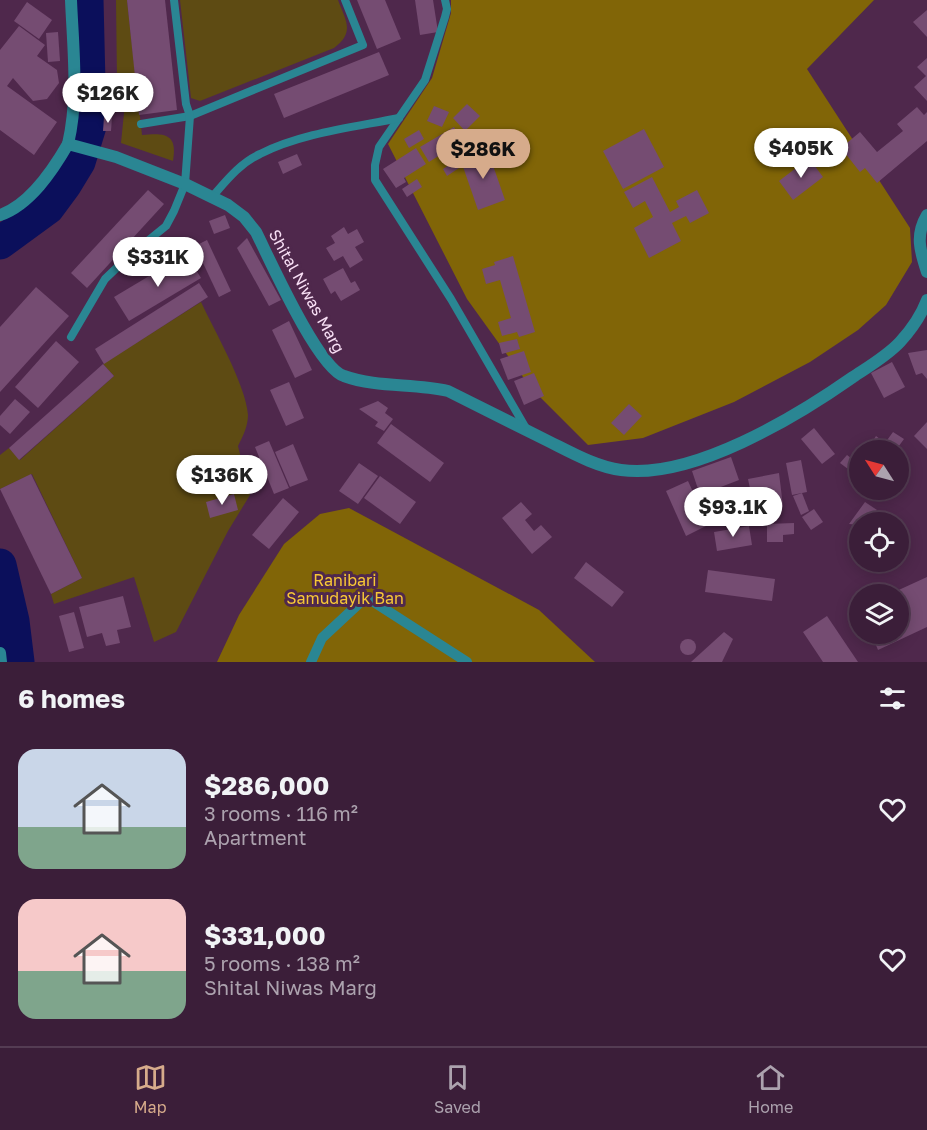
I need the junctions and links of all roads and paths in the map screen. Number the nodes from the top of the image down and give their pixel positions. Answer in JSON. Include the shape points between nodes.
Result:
{"nodes":[{"id":1,"x":71,"y":0,"type":"edge"},
{"id":2,"x":174,"y":0,"type":"edge"},
{"id":3,"x":345,"y":0,"type":"edge"},
{"id":4,"x":445,"y":0,"type":"edge"},
{"id":5,"x":190,"y":116,"type":"junction"},
{"id":6,"x":399,"y":117,"type":"junction"},
{"id":7,"x":141,"y":124,"type":"dead end"},
{"id":8,"x":73,"y":146,"type":"junction"},
{"id":9,"x":185,"y":184,"type":"junction"},
{"id":10,"x":212,"y":197,"type":"junction"},
{"id":11,"x":0,"y":215,"type":"edge"},
{"id":12,"x":927,"y":215,"type":"edge"},
{"id":13,"x":927,"y":272,"type":"edge"},
{"id":14,"x":927,"y":300,"type":"edge"},
{"id":15,"x":71,"y":337,"type":"dead end"},
{"id":16,"x":528,"y":431,"type":"junction"},
{"id":17,"x":0,"y":653,"type":"edge"},
{"id":18,"x":1,"y":662,"type":"edge"},
{"id":19,"x":311,"y":662,"type":"edge"},
{"id":20,"x":467,"y":662,"type":"edge"}],
"edges":[{"from":1,"to":8,"type":"street"},
{"from":2,"to":5,"type":"lane"},
{"from":3,"to":5,"type":"lane","via":[[363,45]]},
{"from":4,"to":6,"type":"lane","via":[[445,17],[425,80]]},
{"from":5,"to":7,"type":"lane"},
{"from":5,"to":9,"type":"lane"},
{"from":6,"to":10,"type":"lane","via":[[296,140],[259,154],[237,169]]},
{"from":6,"to":16,"type":"lane","via":[[379,147],[375,180]]},
{"from":8,"to":9,"type":"street","name":"Shital Niwas Marg","via":[[116,157]]},
{"from":8,"to":11,"type":"street","via":[[24,201]]},
{"from":9,"to":10,"type":"street","name":"Shital Niwas Marg"},
{"from":9,"to":15,"type":"lane","via":[[166,226],[105,279]]},
{"from":10,"to":16,"type":"street","name":"Shital Niwas Marg","via":[[244,217],[256,232],[318,351],[341,376],[448,391]]},
{"from":12,"to":13,"type":"street","via":[[918,245]]},
{"from":14,"to":16,"type":"street","name":"Shital Niwas Marg","via":[[899,344],[819,401],[761,433],[690,464],[643,472],[619,470],[594,463]]},
{"from":17,"to":18,"type":"street"},
{"from":19,"to":20,"type":"street","via":[[322,638],[366,597]]}]}
